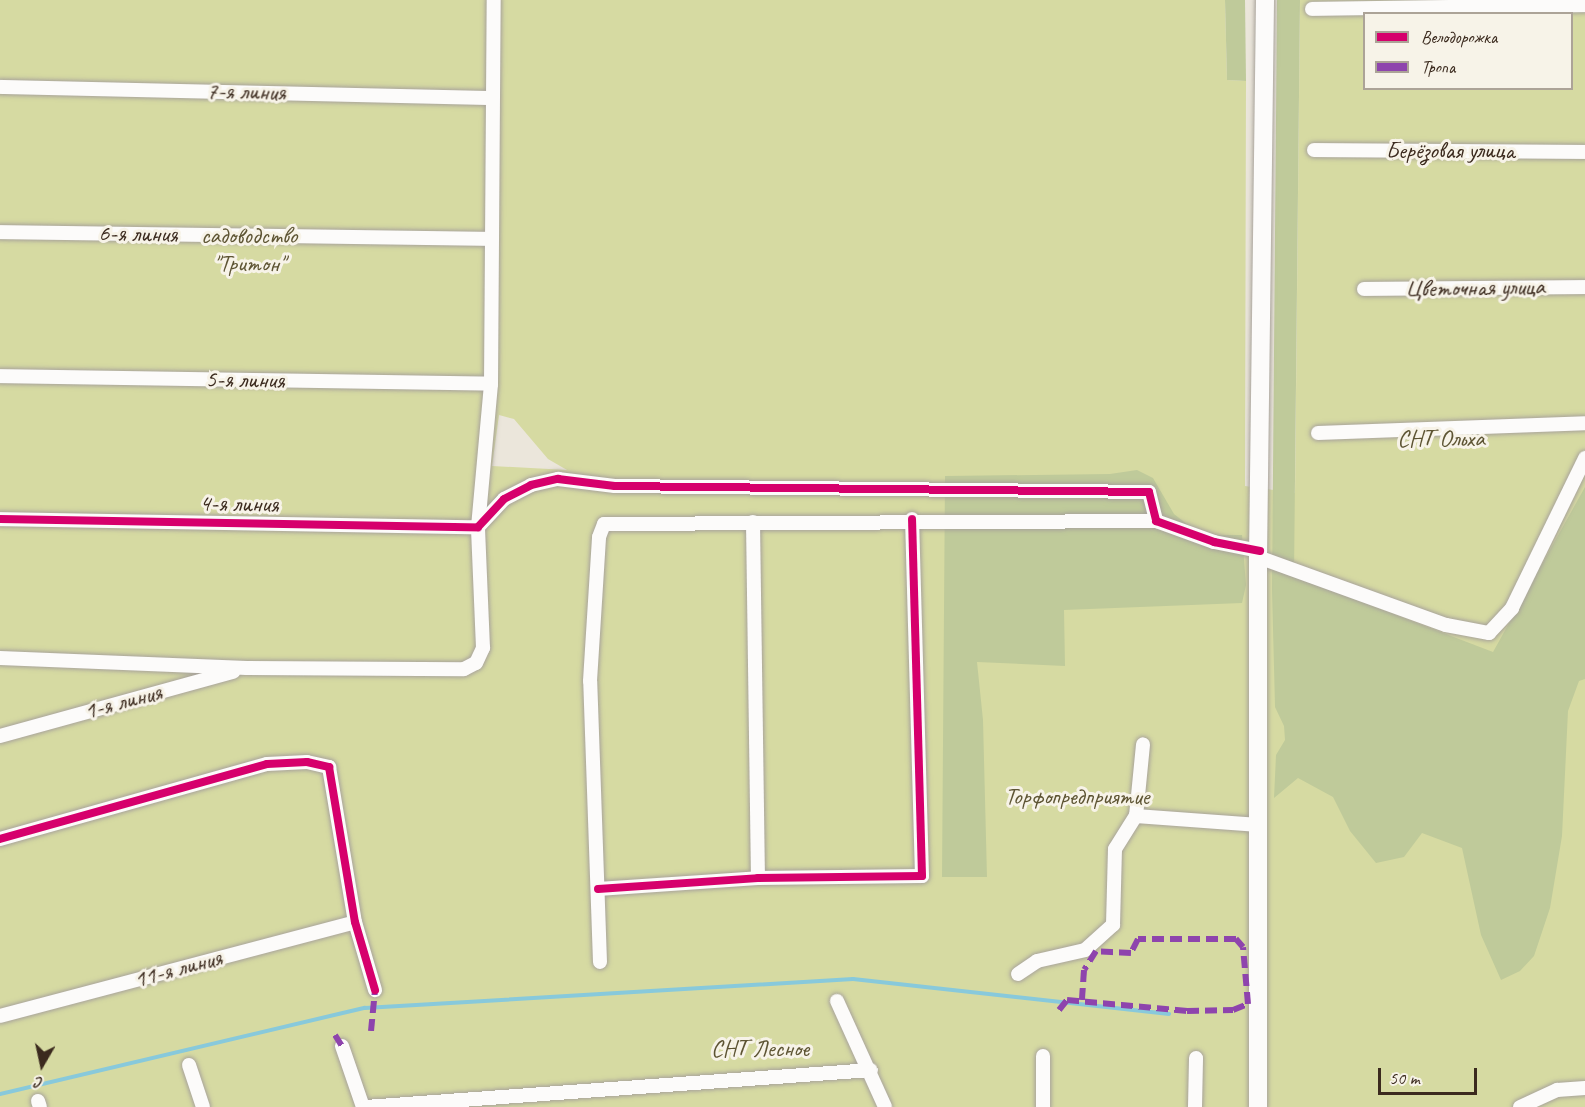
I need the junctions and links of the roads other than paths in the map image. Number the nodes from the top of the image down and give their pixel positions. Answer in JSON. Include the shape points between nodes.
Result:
{"nodes":[{"id":1,"x":494,"y":0,"type":"edge"},
{"id":2,"x":1264,"y":0,"type":"edge"},
{"id":3,"x":1585,"y":5,"type":"edge"},
{"id":4,"x":1312,"y":9,"type":"dead end"},
{"id":5,"x":0,"y":87,"type":"edge"},
{"id":6,"x":492,"y":98,"type":"junction"},
{"id":7,"x":1314,"y":150,"type":"dead end"},
{"id":8,"x":1585,"y":152,"type":"edge"},
{"id":9,"x":0,"y":232,"type":"edge"},
{"id":10,"x":491,"y":239,"type":"junction"},
{"id":11,"x":1585,"y":287,"type":"edge"},
{"id":12,"x":1364,"y":289,"type":"dead end"},
{"id":13,"x":0,"y":376,"type":"edge"},
{"id":14,"x":491,"y":384,"type":"junction"},
{"id":15,"x":1585,"y":423,"type":"edge"},
{"id":16,"x":1318,"y":433,"type":"dead end"},
{"id":17,"x":1585,"y":458,"type":"edge"},
{"id":18,"x":0,"y":519,"type":"edge"},
{"id":19,"x":912,"y":519,"type":"junction"},
{"id":20,"x":1156,"y":520,"type":"junction"},
{"id":21,"x":753,"y":522,"type":"junction"},
{"id":22,"x":478,"y":527,"type":"junction"},
{"id":23,"x":1259,"y":554,"type":"junction"},
{"id":24,"x":0,"y":658,"type":"edge"},
{"id":25,"x":247,"y":668,"type":"junction"},
{"id":26,"x":0,"y":736,"type":"edge"},
{"id":27,"x":1143,"y":744,"type":"dead end"},
{"id":28,"x":1136,"y":816,"type":"junction"},
{"id":29,"x":1260,"y":825,"type":"junction"},
{"id":30,"x":0,"y":839,"type":"edge"},
{"id":31,"x":758,"y":878,"type":"junction"},
{"id":32,"x":598,"y":890,"type":"junction"},
{"id":33,"x":355,"y":922,"type":"junction"},
{"id":34,"x":600,"y":962,"type":"dead end"},
{"id":35,"x":1018,"y":974,"type":"dead end"},
{"id":36,"x":375,"y":990,"type":"dead end"},
{"id":37,"x":837,"y":1001,"type":"dead end"},
{"id":38,"x":0,"y":1016,"type":"edge"},
{"id":39,"x":342,"y":1046,"type":"dead end"},
{"id":40,"x":1043,"y":1056,"type":"dead end"},
{"id":41,"x":1196,"y":1058,"type":"dead end"},
{"id":42,"x":189,"y":1065,"type":"dead end"},
{"id":43,"x":871,"y":1070,"type":"junction"},
{"id":44,"x":1585,"y":1088,"type":"edge"},
{"id":45,"x":203,"y":1107,"type":"edge"},
{"id":46,"x":364,"y":1107,"type":"edge"},
{"id":47,"x":885,"y":1107,"type":"edge"},
{"id":48,"x":1043,"y":1107,"type":"edge"},
{"id":49,"x":1195,"y":1107,"type":"edge"},
{"id":50,"x":1258,"y":1107,"type":"edge"},
{"id":51,"x":1520,"y":1107,"type":"edge"}],
"edges":[{"from":1,"to":6,"type":"street"},
{"from":2,"to":23,"type":"main road"},
{"from":3,"to":4,"type":"street"},
{"from":5,"to":6,"type":"street","name":"7-я линия"},
{"from":6,"to":10,"type":"street"},
{"from":7,"to":8,"type":"street","name":"Берёзовая улица"},
{"from":9,"to":10,"type":"street","name":"6-я линия"},
{"from":10,"to":14,"type":"street"},
{"from":11,"to":12,"type":"street","name":"Цветочная улица"},
{"from":13,"to":14,"type":"street","name":"5-я линия"},
{"from":14,"to":22,"type":"street"},
{"from":15,"to":16,"type":"street"},
{"from":17,"to":23,"type":"street","via":[[1512,609],[1489,633],[1446,625]]},
{"from":18,"to":22,"type":"street","name":"4-я линия"},
{"from":19,"to":20,"type":"street"},
{"from":19,"to":21,"type":"street"},
{"from":19,"to":31,"type":"street","via":[[922,876]]},
{"from":20,"to":22,"type":"street","via":[[1149,492],[615,486],[558,479],[531,484],[504,499]]},
{"from":20,"to":23,"type":"street"},
{"from":21,"to":31,"type":"street"},
{"from":21,"to":32,"type":"street","via":[[604,524],[598,537],[591,681]]},
{"from":22,"to":25,"type":"street","via":[[483,648],[470,668]]},
{"from":23,"to":29,"type":"main road"},
{"from":24,"to":25,"type":"street"},
{"from":25,"to":26,"type":"street","name":"1-я линия"},
{"from":27,"to":28,"type":"street"},
{"from":28,"to":29,"type":"street"},
{"from":28,"to":35,"type":"street","via":[[1115,849],[1113,925],[1085,950],[1036,961]]},
{"from":29,"to":50,"type":"main road"},
{"from":30,"to":33,"type":"street","via":[[267,764],[307,762],[329,767]]},
{"from":31,"to":32,"type":"street"},
{"from":32,"to":34,"type":"street"},
{"from":33,"to":36,"type":"street"},
{"from":33,"to":38,"type":"street","name":"11-я линия"},
{"from":37,"to":43,"type":"street"},
{"from":39,"to":46,"type":"street"},
{"from":40,"to":48,"type":"street"},
{"from":41,"to":49,"type":"street"},
{"from":42,"to":45,"type":"street"},
{"from":43,"to":46,"type":"street"},
{"from":43,"to":47,"type":"street"},
{"from":44,"to":51,"type":"street","via":[[1557,1090]]}]}
